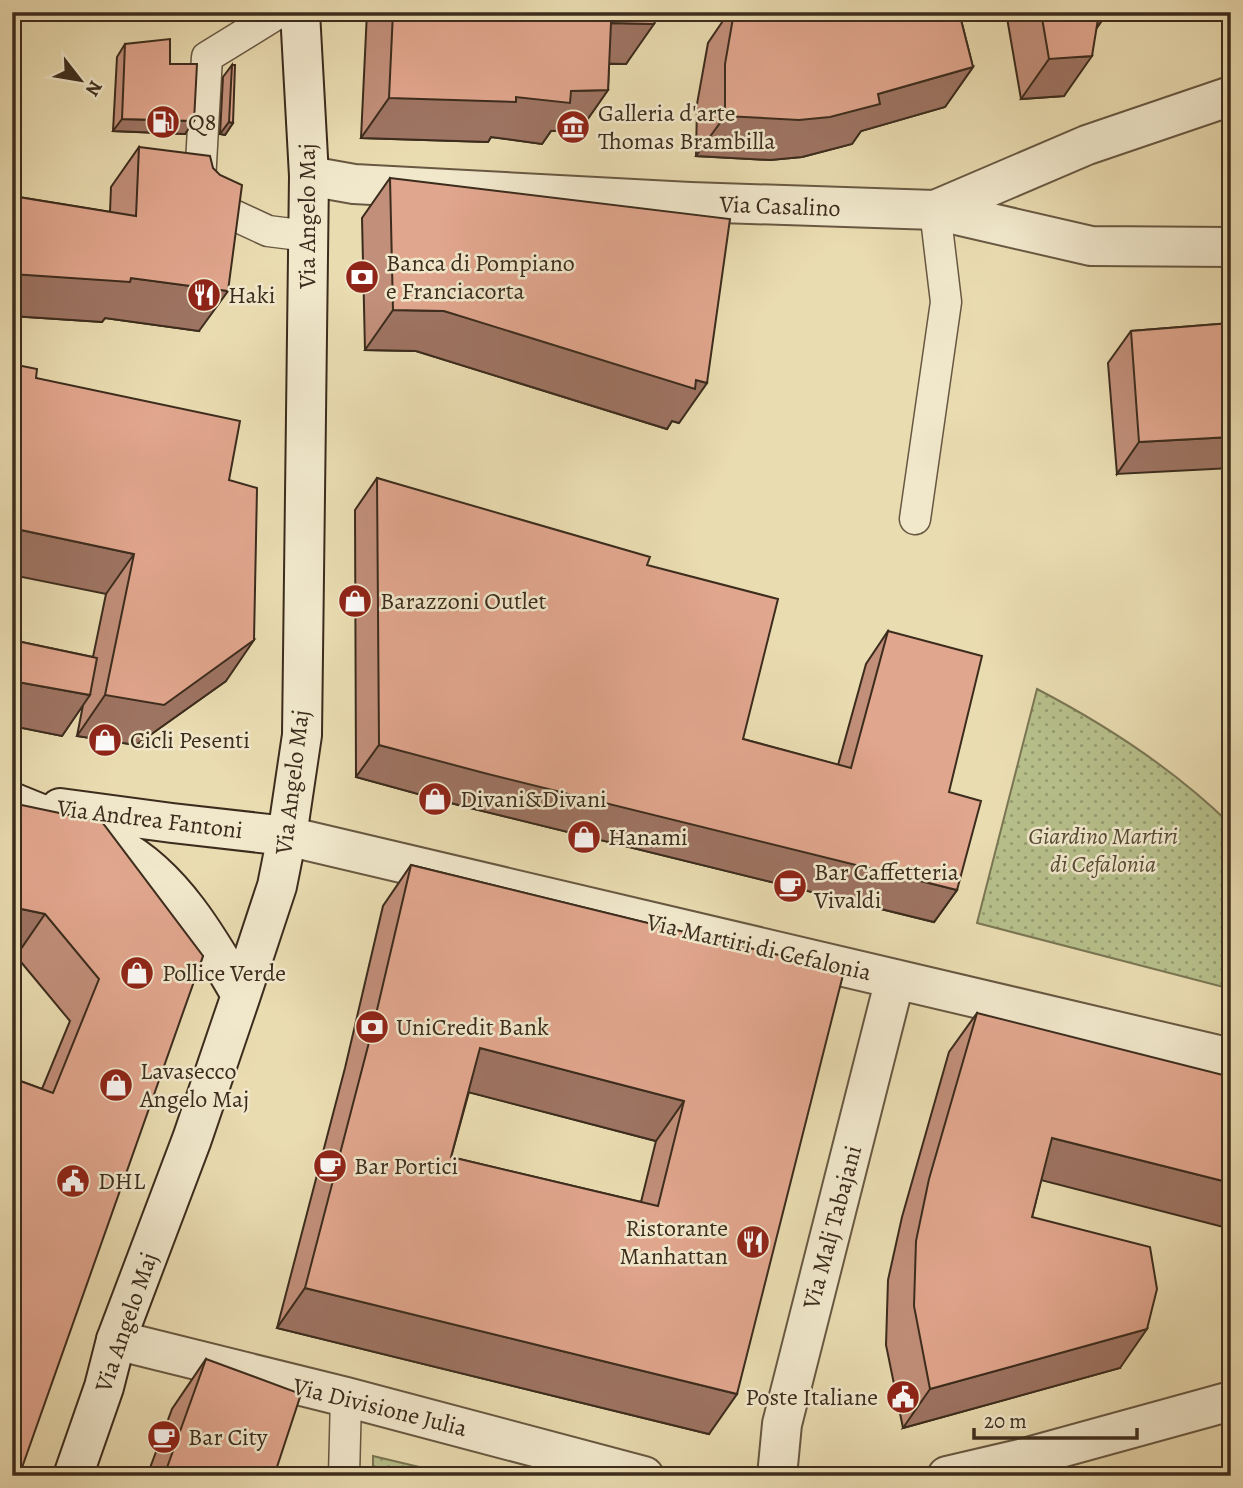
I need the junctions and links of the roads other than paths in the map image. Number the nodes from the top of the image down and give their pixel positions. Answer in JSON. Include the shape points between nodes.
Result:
{"nodes":[{"id":1,"x":280,"y":12,"type":"edge"},
{"id":2,"x":300,"y":12,"type":"edge"},
{"id":3,"x":1231,"y":96,"type":"edge"},
{"id":4,"x":309,"y":176,"type":"junction"},
{"id":5,"x":935,"y":210,"type":"junction"},
{"id":6,"x":309,"y":236,"type":"junction"},
{"id":7,"x":1231,"y":247,"type":"edge"},
{"id":8,"x":915,"y":519,"type":"dead end"},
{"id":9,"x":12,"y":802,"type":"edge"},
{"id":10,"x":287,"y":835,"type":"junction"},
{"id":11,"x":895,"y":979,"type":"junction"},
{"id":12,"x":241,"y":995,"type":"junction"},
{"id":13,"x":1231,"y":1058,"type":"edge"},
{"id":14,"x":116,"y":1340,"type":"junction"},
{"id":15,"x":345,"y":1397,"type":"junction"},
{"id":16,"x":1231,"y":1401,"type":"edge"},
{"id":17,"x":1027,"y":1467,"type":"edge"},
{"id":18,"x":73,"y":1476,"type":"edge"},
{"id":19,"x":344,"y":1476,"type":"edge"},
{"id":20,"x":644,"y":1476,"type":"edge"},
{"id":21,"x":777,"y":1476,"type":"edge"},
{"id":22,"x":947,"y":1476,"type":"edge"}],
"edges":[{"from":1,"to":6,"type":"lane","via":[[206,57],[199,200],[268,231]]},
{"from":2,"to":4,"type":"street","name":"Via Angelo Maj"},
{"from":3,"to":5,"type":"street","name":"Via Casalino","via":[[1087,145]]},
{"from":4,"to":5,"type":"street","name":"Via Casalino","via":[[354,184]]},
{"from":4,"to":6,"type":"street","name":"Via Angelo Maj"},
{"from":5,"to":7,"type":"street","via":[[1091,246]]},
{"from":5,"to":8,"type":"lane","via":[[946,302]]},
{"from":6,"to":10,"type":"street","name":"Via Angelo Maj","via":[[302,735]]},
{"from":9,"to":10,"type":"street","name":"Via Andrea Fantoni"},
{"from":9,"to":12,"type":"street","name":"Via Andrea Fantoni","via":[[119,847],[155,875],[201,926]]},
{"from":10,"to":11,"type":"street","name":"Via Martiri di Cefalonia"},
{"from":10,"to":12,"type":"street","name":"Via Angelo Maj","via":[[277,886]]},
{"from":11,"to":13,"type":"street","name":"Via Martiri di Cefalonia"},
{"from":11,"to":21,"type":"street","name":"Via Malj Tabajani","via":[[782,1424]]},
{"from":12,"to":14,"type":"street","name":"Via Angelo Maj"},
{"from":14,"to":15,"type":"street","name":"Via Divisione Julia"},
{"from":14,"to":18,"type":"street","name":"Via Angelo Maj"},
{"from":15,"to":19,"type":"lane"},
{"from":15,"to":20,"type":"street","name":"Via Divisione Julia"},
{"from":16,"to":17,"type":"street"},
{"from":17,"to":22,"type":"street"}]}
